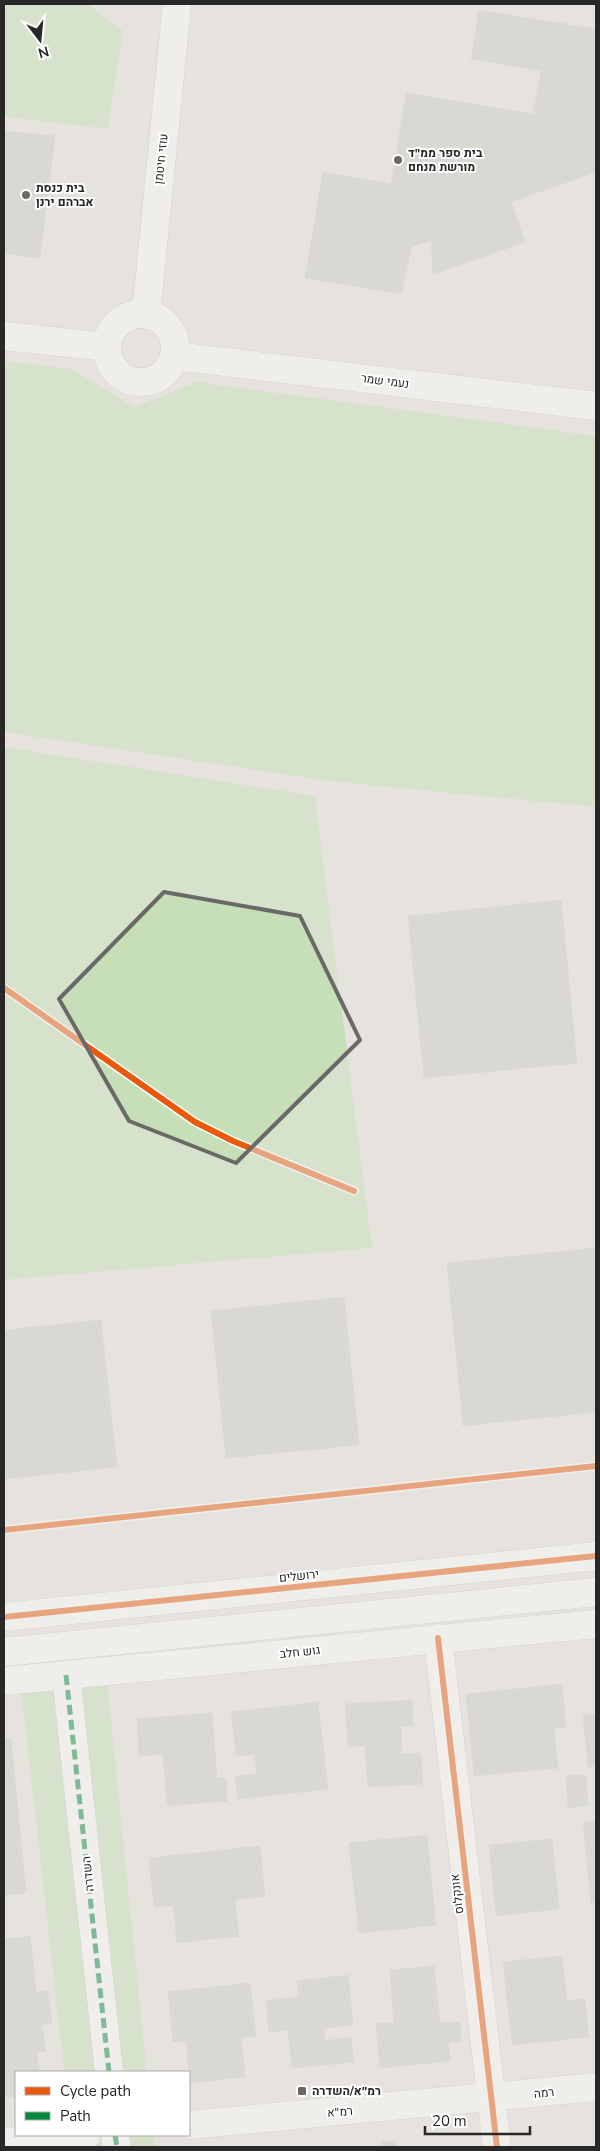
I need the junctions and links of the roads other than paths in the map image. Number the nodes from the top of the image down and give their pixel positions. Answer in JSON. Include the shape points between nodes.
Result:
{"nodes":[{"id":1,"x":177,"y":4,"type":"edge"},
{"id":2,"x":146,"y":315,"type":"junction"},
{"id":3,"x":4,"y":336,"type":"edge"},
{"id":4,"x":107,"y":347,"type":"junction"},
{"id":5,"x":174,"y":356,"type":"junction"},
{"id":6,"x":596,"y":406,"type":"edge"},
{"id":7,"x":596,"y":1556,"type":"edge"},
{"id":8,"x":596,"y":1592,"type":"edge"},
{"id":9,"x":4,"y":1617,"type":"edge"},
{"id":10,"x":596,"y":1624,"type":"edge"},
{"id":11,"x":438,"y":1638,"type":"junction"},
{"id":12,"x":4,"y":1652,"type":"edge"},
{"id":13,"x":66,"y":1675,"type":"junction"},
{"id":14,"x":4,"y":1681,"type":"edge"},
{"id":15,"x":109,"y":2071,"type":"edge"},
{"id":16,"x":596,"y":2087,"type":"edge"},
{"id":17,"x":492,"y":2098,"type":"junction"},
{"id":18,"x":190,"y":2126,"type":"edge"},
{"id":19,"x":74,"y":2136,"type":"edge"},
{"id":20,"x":4,"y":2142,"type":"edge"},
{"id":21,"x":498,"y":2147,"type":"edge"}],
"edges":[{"from":1,"to":2,"type":"street","name":"עוזי חיטמן"},
{"from":2,"to":4,"type":"street","via":[[135,315],[120,322],[109,336]]},
{"from":2,"to":5,"type":"street","via":[[166,325],[172,335]]},
{"from":3,"to":4,"type":"street"},
{"from":4,"to":5,"type":"street","via":[[108,359],[122,376],[143,382],[166,370]]},
{"from":5,"to":6,"type":"street","name":"נעמי שמר"},
{"from":7,"to":9,"type":"street","name":"ירושלים"},
{"from":8,"to":12,"type":"street"},
{"from":10,"to":11,"type":"street","name":"גוש חלב"},
{"from":11,"to":13,"type":"street","name":"גוש חלב"},
{"from":11,"to":17,"type":"street","name":"אונקלוס"},
{"from":13,"to":14,"type":"street","name":"גוש חלב"},
{"from":13,"to":15,"type":"street","name":"השדרה"},
{"from":16,"to":17,"type":"street","name":"רמה"},
{"from":17,"to":18,"type":"street","name":"רמ\"א"},
{"from":17,"to":21,"type":"street","name":"אונקלוס"},
{"from":19,"to":20,"type":"street"}]}
